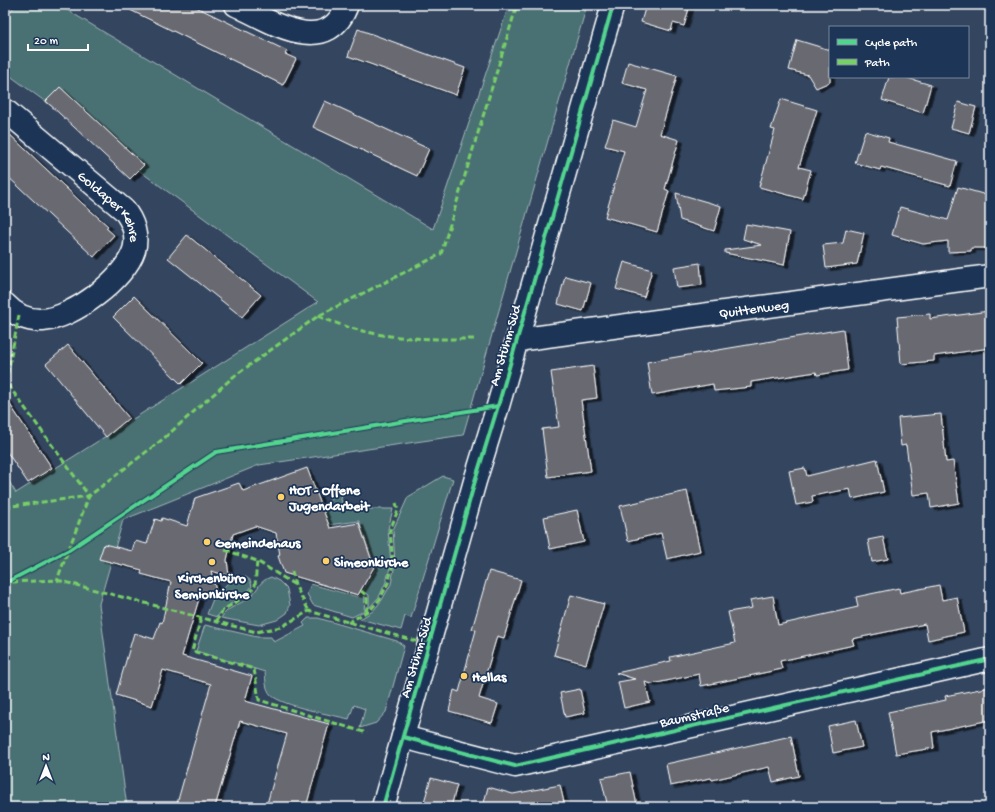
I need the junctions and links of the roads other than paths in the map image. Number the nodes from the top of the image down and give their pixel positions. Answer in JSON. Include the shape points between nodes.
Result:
{"nodes":[{"id":1,"x":236,"y":5,"type":"edge"},
{"id":2,"x":347,"y":5,"type":"edge"},
{"id":3,"x":613,"y":5,"type":"edge"},
{"id":4,"x":5,"y":110,"type":"edge"},
{"id":5,"x":990,"y":276,"type":"edge"},
{"id":6,"x":5,"y":304,"type":"edge"},
{"id":7,"x":517,"y":340,"type":"junction"},
{"id":8,"x":990,"y":659,"type":"edge"},
{"id":9,"x":403,"y":737,"type":"junction"},
{"id":10,"x":383,"y":807,"type":"edge"}],
"edges":[{"from":1,"to":2,"type":"street","via":[[286,29],[309,34],[322,31],[335,23]]},
{"from":3,"to":7,"type":"street","name":"Am Stühm-Süd"},
{"from":4,"to":6,"type":"street","name":"Goldaper Kehre","via":[[124,210],[135,233],[134,249],[124,269],[100,293],[58,318],[35,320],[19,315]]},
{"from":5,"to":7,"type":"street","name":"Quittenweg"},
{"from":7,"to":9,"type":"street","name":"Am Stühm-Süd"},
{"from":8,"to":9,"type":"street","name":"Baumstraße","via":[[515,766]]},
{"from":9,"to":10,"type":"street","name":"Am Stühm-Süd"}]}
